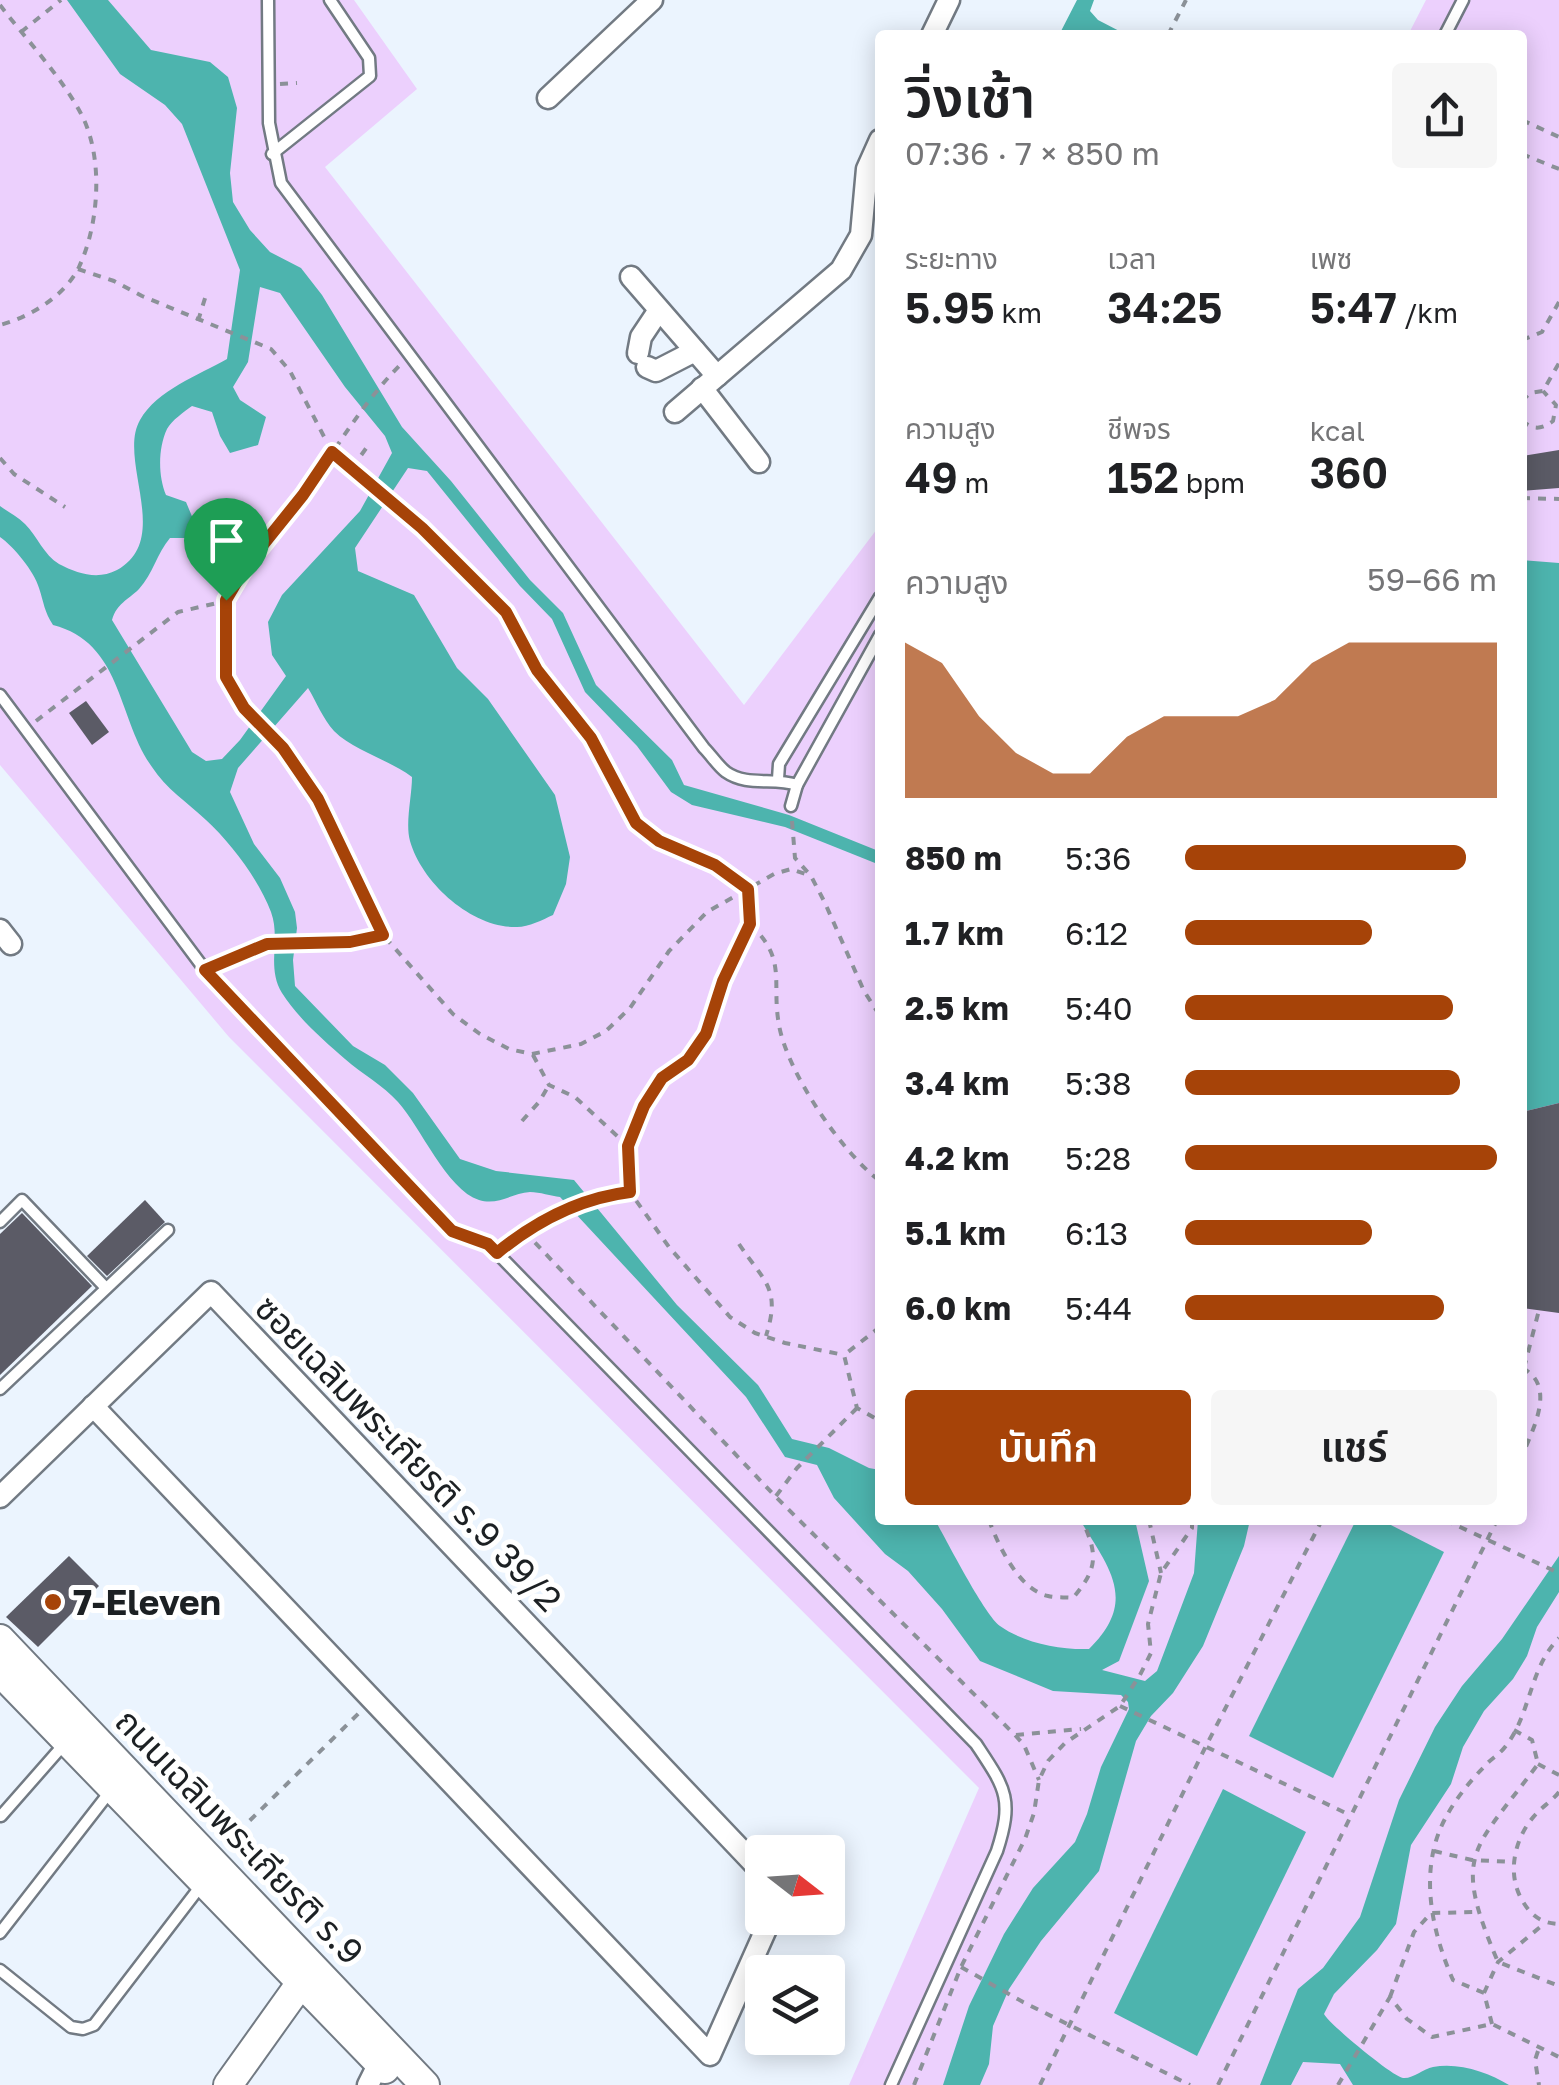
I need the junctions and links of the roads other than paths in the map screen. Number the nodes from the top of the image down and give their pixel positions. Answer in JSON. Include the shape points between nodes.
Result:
{"nodes":[{"id":1,"x":268,"y":0,"type":"edge"},
{"id":2,"x":330,"y":0,"type":"edge"},
{"id":3,"x":950,"y":0,"type":"edge"},
{"id":4,"x":1463,"y":0,"type":"edge"},
{"id":5,"x":640,"y":4,"type":"edge"},
{"id":6,"x":935,"y":30,"type":"edge"},
{"id":7,"x":1448,"y":30,"type":"edge"},
{"id":8,"x":548,"y":98,"type":"dead end"},
{"id":9,"x":875,"y":152,"type":"edge"},
{"id":10,"x":272,"y":154,"type":"junction"},
{"id":11,"x":630,"y":277,"type":"dead end"},
{"id":12,"x":659,"y":310,"type":"junction"},
{"id":13,"x":694,"y":350,"type":"junction"},
{"id":14,"x":710,"y":382,"type":"junction"},
{"id":15,"x":675,"y":412,"type":"dead end"},
{"id":16,"x":759,"y":462,"type":"dead end"},
{"id":17,"x":875,"y":605,"type":"edge"},
{"id":18,"x":875,"y":644,"type":"edge"},
{"id":19,"x":0,"y":695,"type":"edge"},
{"id":20,"x":778,"y":779,"type":"junction"},
{"id":21,"x":797,"y":785,"type":"junction"},
{"id":22,"x":791,"y":806,"type":"road end"},
{"id":23,"x":0,"y":1222,"type":"edge"},
{"id":24,"x":168,"y":1230,"type":"dead end"},
{"id":25,"x":106,"y":1288,"type":"junction"},
{"id":26,"x":0,"y":1389,"type":"edge"},
{"id":27,"x":93,"y":1406,"type":"junction"},
{"id":28,"x":0,"y":1497,"type":"edge"},
{"id":29,"x":0,"y":1639,"type":"edge"},
{"id":30,"x":0,"y":1672,"type":"edge"},
{"id":31,"x":66,"y":1741,"type":"junction"},
{"id":32,"x":113,"y":1788,"type":"junction"},
{"id":33,"x":1,"y":1816,"type":"edge"},
{"id":34,"x":745,"y":1854,"type":"edge"},
{"id":35,"x":206,"y":1872,"type":"junction"},
{"id":36,"x":0,"y":1933,"type":"edge"},
{"id":37,"x":763,"y":1935,"type":"edge"},
{"id":38,"x":0,"y":1970,"type":"edge"},
{"id":39,"x":306,"y":1975,"type":"junction"},
{"id":40,"x":373,"y":2074,"type":"edge"},
{"id":41,"x":228,"y":2085,"type":"edge"},
{"id":42,"x":400,"y":2085,"type":"edge"},
{"id":43,"x":425,"y":2085,"type":"edge"},
{"id":44,"x":891,"y":2085,"type":"edge"}],
"edges":[{"from":1,"to":10,"type":"lane"},
{"from":2,"to":10,"type":"lane","via":[[369,58],[370,76]]},
{"from":3,"to":6,"type":"street"},
{"from":4,"to":7,"type":"lane"},
{"from":5,"to":8,"type":"street"},
{"from":9,"to":14,"type":"street","via":[[861,236],[840,270]]},
{"from":10,"to":20,"type":"lane","via":[[281,184],[704,748],[726,772],[752,782]]},
{"from":11,"to":12,"type":"street"},
{"from":12,"to":13,"type":"street"},
{"from":12,"to":13,"type":"street","via":[[641,338],[643,360],[656,372]]},
{"from":13,"to":14,"type":"street"},
{"from":14,"to":15,"type":"street"},
{"from":14,"to":16,"type":"street"},
{"from":17,"to":20,"type":"lane","via":[[779,764]]},
{"from":18,"to":21,"type":"lane"},
{"from":19,"to":44,"type":"lane","via":[[205,970],[452,1231],[488,1244],[976,1744],[1005,1792],[1007,1820]]},
{"from":20,"to":21,"type":"lane"},
{"from":21,"to":22,"type":"lane"},
{"from":23,"to":25,"type":"lane","via":[[22,1200]]},
{"from":24,"to":25,"type":"lane"},
{"from":25,"to":26,"type":"lane"},
{"from":27,"to":28,"type":"street","name":"ซอยเฉลิมพระเกียรติ ร.9 39/2"},
{"from":27,"to":34,"type":"street","name":"ซอยเฉลิมพระเกียรติ ร.9 39/2","via":[[211,1292]]},
{"from":27,"to":37,"type":"street","via":[[710,2055]]},
{"from":29,"to":35,"type":"main road","name":"ถนนเฉลิมพระเกียรติ ร.9"},
{"from":30,"to":31,"type":"main road","name":"ถนนเฉลิมพระเกียรติ ร.9"},
{"from":31,"to":32,"type":"main road","name":"ถนนเฉลิมพระเกียรติ ร.9"},
{"from":31,"to":33,"type":"lane"},
{"from":32,"to":35,"type":"main road","name":"ถนนเฉลิมพระเกียรติ ร.9"},
{"from":32,"to":36,"type":"lane"},
{"from":35,"to":38,"type":"lane","via":[[94,2025],[70,2026]]},
{"from":35,"to":39,"type":"main road","name":"ถนนเฉลิมพระเกียรติ ร.9"},
{"from":39,"to":40,"type":"main road","name":"ถนนเฉลิมพระเกียรติ ร.9"},
{"from":39,"to":41,"type":"main road"},
{"from":39,"to":43,"type":"main road","name":"ถนนเฉลิมพระเกียรติ ร.9"},
{"from":40,"to":42,"type":"main road","name":"ถนนเฉลิมพระเกียรติ ร.9"}]}
